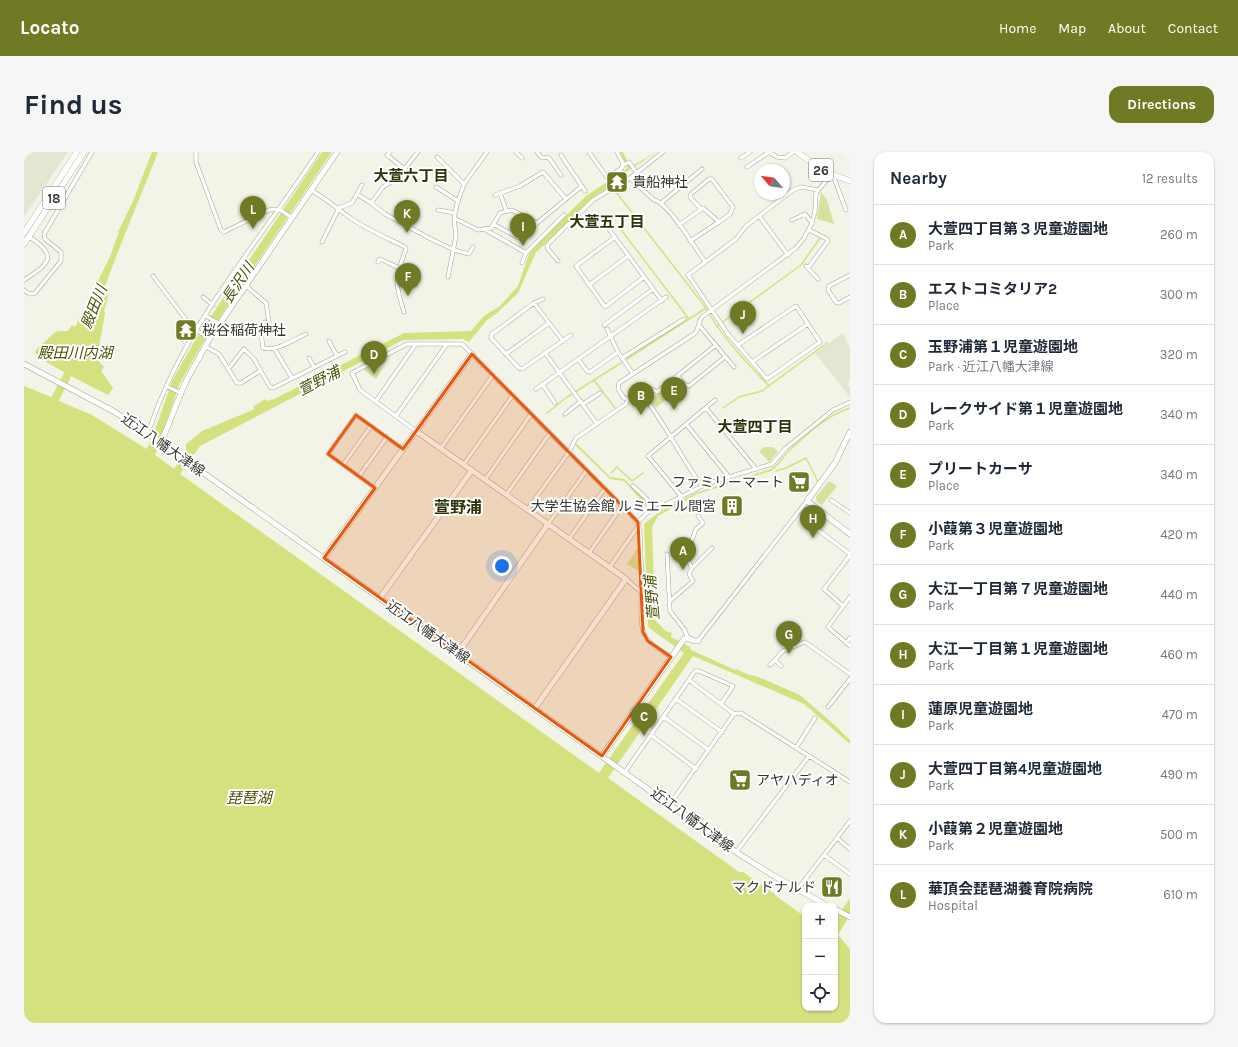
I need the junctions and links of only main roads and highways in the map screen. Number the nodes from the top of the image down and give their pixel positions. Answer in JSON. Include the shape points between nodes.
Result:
{"nodes":[{"id":1,"x":77,"y":152,"type":"edge"},
{"id":2,"x":84,"y":152,"type":"edge"},
{"id":3,"x":797,"y":152,"type":"edge"},
{"id":4,"x":850,"y":180,"type":"edge"},
{"id":5,"x":26,"y":235,"type":"edge"},
{"id":6,"x":24,"y":244,"type":"edge"}],
"edges":[{"from":1,"to":5,"type":"main road","number":"18"},
{"from":2,"to":5,"type":"main road","number":"18"},
{"from":3,"to":4,"type":"main road","number":"26","via":[[832,175]]},
{"from":5,"to":6,"type":"main road","number":"18"}]}
